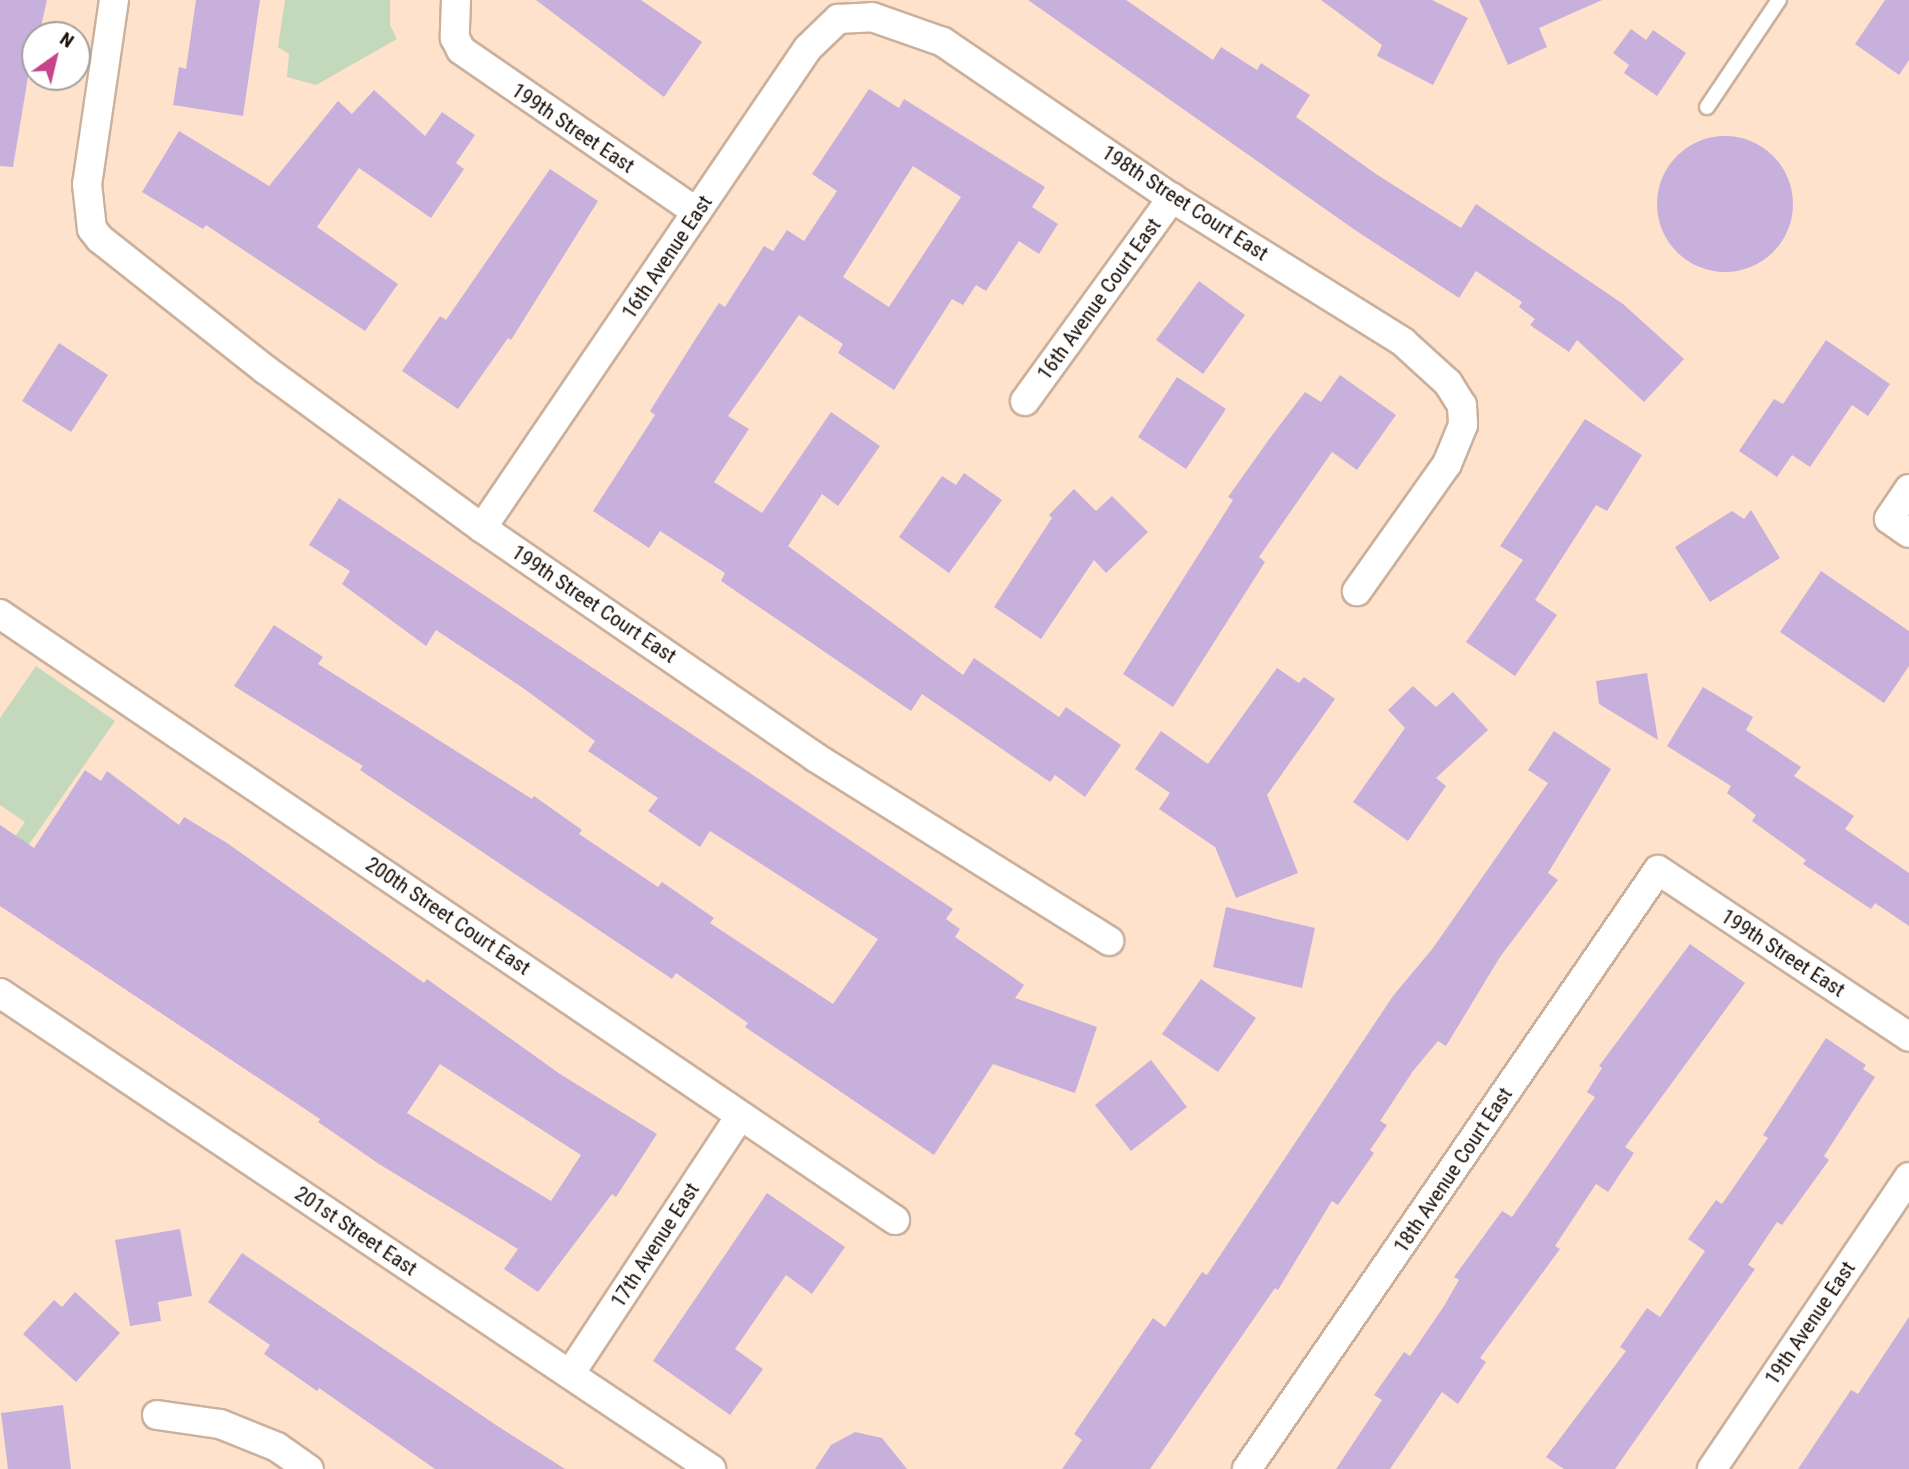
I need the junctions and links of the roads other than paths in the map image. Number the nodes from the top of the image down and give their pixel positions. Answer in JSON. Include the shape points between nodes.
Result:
{"nodes":[{"id":1,"x":114,"y":0,"type":"edge"},
{"id":2,"x":456,"y":0,"type":"edge"},
{"id":3,"x":1779,"y":0,"type":"edge"},
{"id":4,"x":872,"y":17,"type":"joint"},
{"id":5,"x":1707,"y":107,"type":"dead end"},
{"id":6,"x":1172,"y":198,"type":"junction"},
{"id":7,"x":697,"y":212,"type":"junction"},
{"id":8,"x":1026,"y":401,"type":"dead end"},
{"id":9,"x":1909,"y":489,"type":"edge"},
{"id":10,"x":1899,"y":526,"type":"edge"},
{"id":11,"x":482,"y":528,"type":"junction"},
{"id":12,"x":1357,"y":591,"type":"dead end"},
{"id":13,"x":0,"y":614,"type":"edge"},
{"id":14,"x":1658,"y":870,"type":"joint"},
{"id":15,"x":1109,"y":941,"type":"dead end"},
{"id":16,"x":0,"y":993,"type":"edge"},
{"id":17,"x":1909,"y":1037,"type":"edge"},
{"id":18,"x":740,"y":1116,"type":"junction"},
{"id":19,"x":1909,"y":1177,"type":"edge"},
{"id":20,"x":895,"y":1220,"type":"dead end"},
{"id":21,"x":570,"y":1374,"type":"junction"},
{"id":22,"x":157,"y":1415,"type":"dead end"},
{"id":23,"x":310,"y":1469,"type":"edge"},
{"id":24,"x":711,"y":1469,"type":"edge"},
{"id":25,"x":1247,"y":1469,"type":"edge"},
{"id":26,"x":1712,"y":1469,"type":"edge"}],
"edges":[{"from":1,"to":11,"type":"street","name":"199th Street Court East","via":[[87,184],[92,229],[266,370]]},
{"from":2,"to":7,"type":"street","name":"199th Street East","via":[[455,38],[461,50]]},
{"from":3,"to":5,"type":"lane"},
{"from":4,"to":6,"type":"street","name":"198th Street Court East","via":[[943,42]]},
{"from":4,"to":7,"type":"street","name":"16th Avenue East","via":[[838,19],[822,31]]},
{"from":6,"to":8,"type":"street","name":"16th Avenue Court East"},
{"from":6,"to":12,"type":"street","name":"198th Street Court East","via":[[1403,342],[1448,383],[1462,405],[1463,425],[1447,464]]},
{"from":7,"to":11,"type":"street","name":"16th Avenue East"},
{"from":9,"to":10,"type":"street"},
{"from":11,"to":15,"type":"street","name":"199th Street Court East","via":[[815,757]]},
{"from":13,"to":18,"type":"street","name":"200th Street Court East"},
{"from":14,"to":17,"type":"street","name":"199th Street East"},
{"from":14,"to":25,"type":"street","name":"18th Avenue Court East"},
{"from":16,"to":21,"type":"street","name":"201st Street East"},
{"from":18,"to":20,"type":"street","name":"200th Street Court East"},
{"from":18,"to":21,"type":"street","name":"17th Avenue East"},
{"from":19,"to":26,"type":"street","name":"19th Avenue East"},
{"from":21,"to":24,"type":"street","name":"201st Street East"},
{"from":22,"to":23,"type":"street","via":[[220,1424],[277,1447]]}]}
